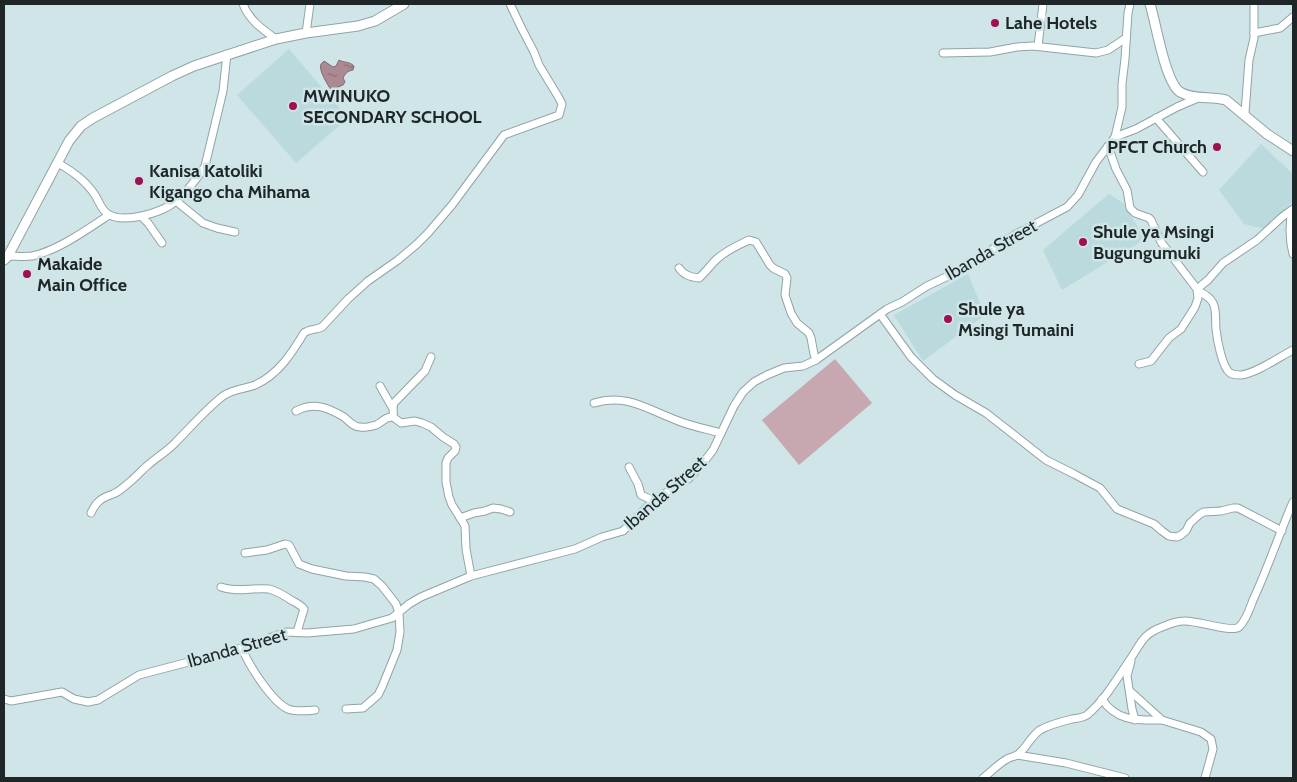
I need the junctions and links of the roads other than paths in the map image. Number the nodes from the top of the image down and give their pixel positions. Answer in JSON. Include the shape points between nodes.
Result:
{"nodes":[{"id":1,"x":243,"y":4,"type":"edge"},
{"id":2,"x":310,"y":4,"type":"edge"},
{"id":3,"x":404,"y":4,"type":"edge"},
{"id":4,"x":510,"y":4,"type":"edge"},
{"id":5,"x":1043,"y":4,"type":"edge"},
{"id":6,"x":1130,"y":4,"type":"edge"},
{"id":7,"x":1150,"y":4,"type":"edge"},
{"id":8,"x":1254,"y":4,"type":"edge"},
{"id":9,"x":1293,"y":17,"type":"edge"},
{"id":10,"x":306,"y":33,"type":"junction"},
{"id":11,"x":1254,"y":33,"type":"junction"},
{"id":12,"x":1126,"y":38,"type":"junction"},
{"id":13,"x":276,"y":39,"type":"junction"},
{"id":14,"x":1038,"y":46,"type":"junction"},
{"id":15,"x":943,"y":53,"type":"dead end"},
{"id":16,"x":228,"y":54,"type":"junction"},
{"id":17,"x":1198,"y":98,"type":"junction"},
{"id":18,"x":1243,"y":115,"type":"junction"},
{"id":19,"x":1156,"y":118,"type":"junction"},
{"id":20,"x":1115,"y":137,"type":"junction"},
{"id":21,"x":1108,"y":146,"type":"junction"},
{"id":22,"x":1293,"y":151,"type":"edge"},
{"id":23,"x":58,"y":163,"type":"junction"},
{"id":24,"x":1203,"y":172,"type":"dead end"},
{"id":25,"x":176,"y":201,"type":"junction"},
{"id":26,"x":1293,"y":209,"type":"edge"},
{"id":27,"x":109,"y":215,"type":"junction"},
{"id":28,"x":142,"y":217,"type":"junction"},
{"id":29,"x":235,"y":232,"type":"dead end"},
{"id":30,"x":162,"y":243,"type":"dead end"},
{"id":31,"x":1293,"y":254,"type":"edge"},
{"id":32,"x":6,"y":258,"type":"edge"},
{"id":33,"x":679,"y":268,"type":"dead end"},
{"id":34,"x":1198,"y":290,"type":"junction"},
{"id":35,"x":880,"y":314,"type":"junction"},
{"id":36,"x":1293,"y":350,"type":"edge"},
{"id":37,"x":431,"y":357,"type":"dead end"},
{"id":38,"x":816,"y":360,"type":"junction"},
{"id":39,"x":1140,"y":364,"type":"dead end"},
{"id":40,"x":380,"y":386,"type":"dead end"},
{"id":41,"x":594,"y":403,"type":"dead end"},
{"id":42,"x":392,"y":406,"type":"junction"},
{"id":43,"x":296,"y":410,"type":"dead end"},
{"id":44,"x":393,"y":416,"type":"junction"},
{"id":45,"x":721,"y":433,"type":"junction"},
{"id":46,"x":629,"y":468,"type":"dead end"},
{"id":47,"x":654,"y":501,"type":"junction"},
{"id":48,"x":1293,"y":502,"type":"edge"},
{"id":49,"x":510,"y":512,"type":"dead end"},
{"id":50,"x":90,"y":513,"type":"dead end"},
{"id":51,"x":469,"y":515,"type":"junction"},
{"id":52,"x":460,"y":518,"type":"junction"},
{"id":53,"x":465,"y":531,"type":"junction"},
{"id":54,"x":1282,"y":531,"type":"junction"},
{"id":55,"x":245,"y":553,"type":"dead end"},
{"id":56,"x":470,"y":576,"type":"junction"},
{"id":57,"x":221,"y":588,"type":"dead end"},
{"id":58,"x":399,"y":613,"type":"junction"},
{"id":59,"x":296,"y":632,"type":"junction"},
{"id":60,"x":242,"y":648,"type":"junction"},
{"id":61,"x":1132,"y":656,"type":"junction"},
{"id":62,"x":1130,"y":691,"type":"junction"},
{"id":63,"x":4,"y":699,"type":"edge"},
{"id":64,"x":1102,"y":699,"type":"junction"},
{"id":65,"x":346,"y":709,"type":"dead end"},
{"id":66,"x":315,"y":710,"type":"dead end"},
{"id":67,"x":1136,"y":720,"type":"junction"},
{"id":68,"x":1162,"y":720,"type":"junction"},
{"id":69,"x":1017,"y":755,"type":"junction"},
{"id":70,"x":983,"y":778,"type":"edge"},
{"id":71,"x":1125,"y":778,"type":"edge"},
{"id":72,"x":1205,"y":778,"type":"edge"}],
"edges":[{"from":1,"to":13,"type":"street","via":[[253,21]]},
{"from":2,"to":10,"type":"street"},
{"from":3,"to":10,"type":"street","via":[[375,21]]},
{"from":4,"to":50,"type":"street","via":[[539,64],[560,98],[559,115],[504,135],[452,205],[417,244],[368,281],[322,327],[304,333],[276,372],[255,385],[231,391],[222,397],[172,446],[132,481],[101,499]]},
{"from":5,"to":14,"type":"street"},
{"from":6,"to":12,"type":"street"},
{"from":7,"to":17,"type":"street","via":[[1174,86],[1180,92]]},
{"from":8,"to":11,"type":"street"},
{"from":9,"to":11,"type":"street","via":[[1280,28]]},
{"from":10,"to":13,"type":"street"},
{"from":11,"to":18,"type":"street"},
{"from":12,"to":14,"type":"street","via":[[1108,50],[1096,53]]},
{"from":12,"to":20,"type":"street","via":[[1122,107]]},
{"from":13,"to":16,"type":"street"},
{"from":14,"to":15,"type":"street"},
{"from":16,"to":23,"type":"street","via":[[185,70],[93,118],[81,126],[69,141]]},
{"from":16,"to":25,"type":"street","via":[[223,91],[205,166]]},
{"from":17,"to":18,"type":"street","via":[[1226,100]]},
{"from":17,"to":19,"type":"street"},
{"from":18,"to":22,"type":"street"},
{"from":19,"to":20,"type":"street"},
{"from":19,"to":24,"type":"street"},
{"from":20,"to":21,"type":"street","name":"Ibanda Street"},
{"from":21,"to":34,"type":"street","via":[[1127,190],[1130,208],[1151,220],[1161,242]]},
{"from":21,"to":35,"type":"street","name":"Ibanda Street","via":[[1067,207]]},
{"from":23,"to":27,"type":"street","via":[[80,177]]},
{"from":23,"to":32,"type":"street"},
{"from":25,"to":28,"type":"street"},
{"from":25,"to":29,"type":"street","via":[[203,223]]},
{"from":26,"to":31,"type":"street","via":[[1289,235]]},
{"from":26,"to":34,"type":"street","via":[[1257,240],[1223,263]]},
{"from":27,"to":28,"type":"street"},
{"from":27,"to":32,"type":"street","via":[[83,233],[45,251],[32,256]]},
{"from":28,"to":30,"type":"street"},
{"from":33,"to":38,"type":"street","via":[[688,276],[698,278],[724,253],[749,240],[756,242],[770,265],[785,274],[790,313],[797,324],[809,333]]},
{"from":34,"to":36,"type":"street","via":[[1213,303],[1220,352],[1230,373],[1246,374]]},
{"from":34,"to":39,"type":"street","via":[[1195,307],[1185,324],[1150,361]]},
{"from":35,"to":38,"type":"street","name":"Ibanda Street"},
{"from":35,"to":54,"type":"street","via":[[911,357],[932,379],[986,413],[1046,460],[1100,488],[1117,509],[1154,524],[1168,536],[1181,535],[1204,512],[1233,508]]},
{"from":37,"to":42,"type":"street","via":[[424,371]]},
{"from":38,"to":45,"type":"street","name":"Ibanda Street","via":[[803,366],[784,368],[754,382],[743,392]]},
{"from":40,"to":42,"type":"street"},
{"from":41,"to":45,"type":"street","via":[[610,400],[632,402],[678,421]]},
{"from":42,"to":44,"type":"street"},
{"from":43,"to":44,"type":"street","via":[[317,405],[360,427],[376,425]]},
{"from":44,"to":52,"type":"street","via":[[401,423],[426,425],[455,445],[455,451],[446,463],[446,482],[452,505]]},
{"from":45,"to":47,"type":"street","name":"Ibanda Street","via":[[700,467],[688,479]]},
{"from":46,"to":47,"type":"street","via":[[641,496]]},
{"from":47,"to":56,"type":"street","name":"Ibanda Street","via":[[623,531],[575,549]]},
{"from":48,"to":54,"type":"street"},
{"from":49,"to":51,"type":"street","via":[[493,508]]},
{"from":51,"to":52,"type":"street"},
{"from":51,"to":53,"type":"street"},
{"from":52,"to":53,"type":"street"},
{"from":53,"to":56,"type":"street"},
{"from":54,"to":61,"type":"street","via":[[1240,626],[1230,629],[1194,621],[1175,622],[1140,641]]},
{"from":55,"to":58,"type":"street","via":[[285,544],[296,561],[306,567],[374,579],[396,604]]},
{"from":56,"to":58,"type":"street","name":"Ibanda Street","via":[[421,597]]},
{"from":57,"to":59,"type":"street","via":[[269,589],[286,596],[304,610]]},
{"from":58,"to":59,"type":"street","name":"Ibanda Street","via":[[354,629]]},
{"from":58,"to":65,"type":"street","via":[[400,632],[396,650],[382,688],[362,708]]},
{"from":59,"to":60,"type":"street","name":"Ibanda Street","via":[[286,632]]},
{"from":60,"to":63,"type":"street","name":"Ibanda Street","via":[[139,675],[98,700],[74,699],[62,692],[11,701]]},
{"from":60,"to":66,"type":"street","via":[[246,659],[278,702],[292,710]]},
{"from":61,"to":62,"type":"street","via":[[1127,676]]},
{"from":61,"to":64,"type":"street"},
{"from":62,"to":67,"type":"street"},
{"from":62,"to":68,"type":"street"},
{"from":64,"to":67,"type":"street","via":[[1112,711]]},
{"from":64,"to":69,"type":"street","via":[[1082,718],[1040,730]]},
{"from":67,"to":68,"type":"street"},
{"from":68,"to":72,"type":"street","via":[[1201,732],[1210,739],[1213,749]]},
{"from":69,"to":70,"type":"street"},
{"from":69,"to":71,"type":"street"}]}
